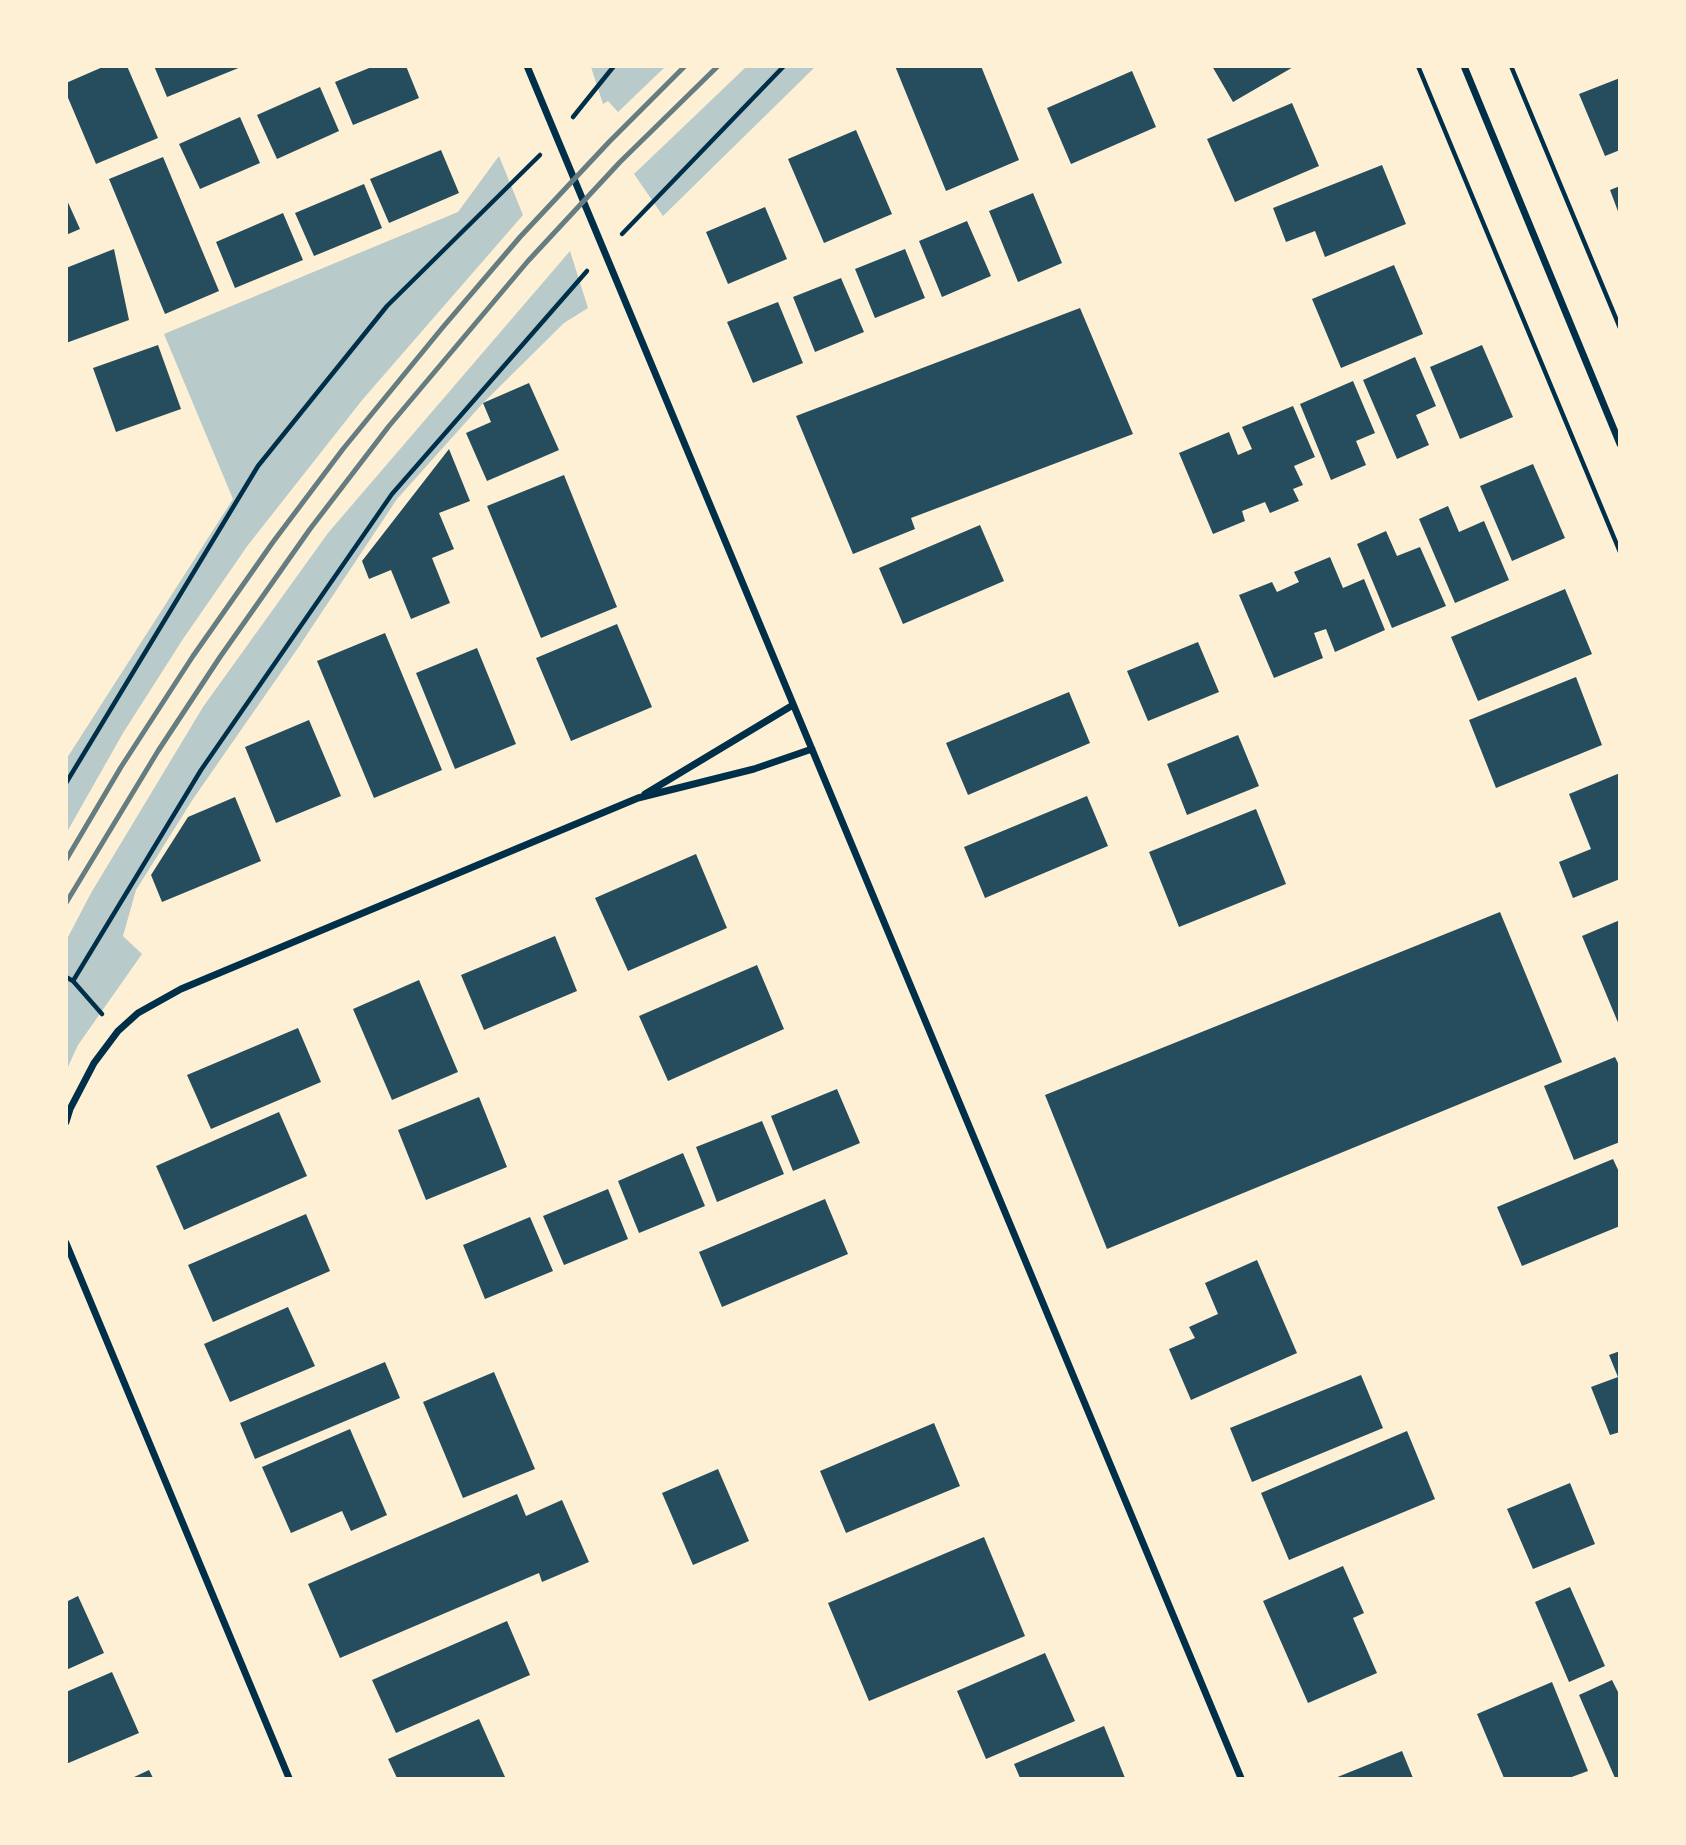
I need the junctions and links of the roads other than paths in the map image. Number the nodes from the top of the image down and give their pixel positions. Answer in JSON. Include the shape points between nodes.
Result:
{"nodes":[{"id":1,"x":527,"y":66,"type":"edge"},
{"id":2,"x":1464,"y":66,"type":"edge"},
{"id":3,"x":1619,"y":444,"type":"edge"},
{"id":4,"x":793,"y":705,"type":"junction"},
{"id":5,"x":812,"y":748,"type":"junction"},
{"id":6,"x":638,"y":798,"type":"junction"},
{"id":7,"x":66,"y":1122,"type":"edge"},
{"id":8,"x":66,"y":1243,"type":"edge"},
{"id":9,"x":289,"y":1779,"type":"edge"},
{"id":10,"x":1241,"y":1779,"type":"edge"}],
"edges":[{"from":1,"to":4,"type":"street"},
{"from":2,"to":3,"type":"street"},
{"from":4,"to":5,"type":"street"},
{"from":4,"to":6,"type":"street"},
{"from":5,"to":6,"type":"street","via":[[754,769]]},
{"from":5,"to":10,"type":"street"},
{"from":6,"to":7,"type":"street","via":[[181,989],[138,1013],[94,1063]]},
{"from":8,"to":9,"type":"street"}]}
